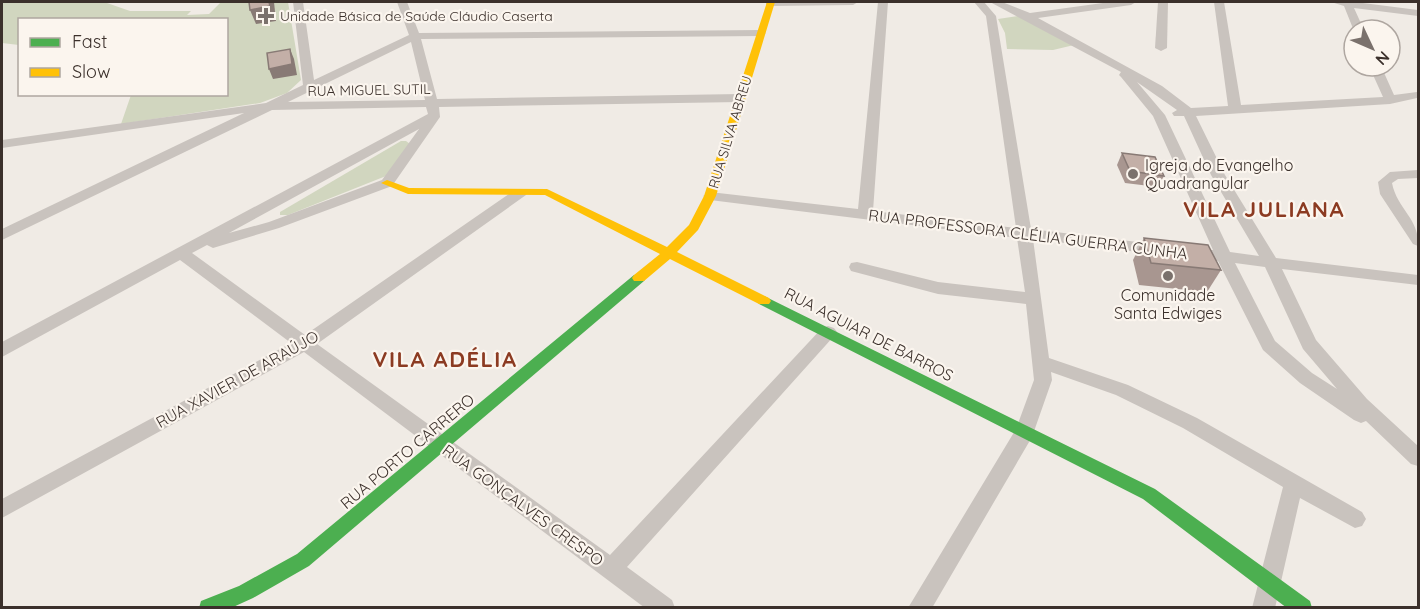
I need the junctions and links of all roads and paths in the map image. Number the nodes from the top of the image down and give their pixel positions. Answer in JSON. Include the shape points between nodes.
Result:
{"nodes":[{"id":1,"x":298,"y":2,"type":"edge"},
{"id":2,"x":402,"y":2,"type":"edge"},
{"id":3,"x":770,"y":2,"type":"edge"},
{"id":4,"x":854,"y":2,"type":"edge"},
{"id":5,"x":883,"y":2,"type":"edge"},
{"id":6,"x":979,"y":2,"type":"edge"},
{"id":7,"x":995,"y":2,"type":"edge"},
{"id":8,"x":1131,"y":2,"type":"edge"},
{"id":9,"x":1163,"y":2,"type":"edge"},
{"id":10,"x":1219,"y":2,"type":"edge"},
{"id":11,"x":1343,"y":2,"type":"edge"},
{"id":12,"x":1419,"y":13,"type":"edge"},
{"id":13,"x":1029,"y":16,"type":"junction"},
{"id":14,"x":1352,"y":18,"type":"edge"},
{"id":15,"x":760,"y":33,"type":"junction"},
{"id":16,"x":415,"y":36,"type":"junction"},
{"id":17,"x":1161,"y":48,"type":"dead end"},
{"id":18,"x":1117,"y":65,"type":"junction"},
{"id":19,"x":1380,"y":78,"type":"edge"},
{"id":20,"x":309,"y":88,"type":"junction"},
{"id":21,"x":1413,"y":96,"type":"dead end"},
{"id":22,"x":740,"y":98,"type":"junction"},
{"id":23,"x":1390,"y":100,"type":"junction"},
{"id":24,"x":270,"y":106,"type":"junction"},
{"id":25,"x":1235,"y":109,"type":"junction"},
{"id":26,"x":434,"y":110,"type":"junction"},
{"id":27,"x":1188,"y":112,"type":"junction"},
{"id":28,"x":1160,"y":115,"type":"junction"},
{"id":29,"x":401,"y":134,"type":"junction"},
{"id":30,"x":419,"y":138,"type":"junction"},
{"id":31,"x":2,"y":144,"type":"edge"},
{"id":32,"x":1419,"y":174,"type":"edge"},
{"id":33,"x":387,"y":183,"type":"junction"},
{"id":34,"x":521,"y":192,"type":"junction"},
{"id":35,"x":710,"y":196,"type":"junction"},
{"id":36,"x":262,"y":208,"type":"junction"},
{"id":37,"x":865,"y":215,"type":"junction"},
{"id":38,"x":274,"y":225,"type":"junction"},
{"id":39,"x":1025,"y":233,"type":"junction"},
{"id":40,"x":2,"y":235,"type":"edge"},
{"id":41,"x":1419,"y":241,"type":"edge"},
{"id":42,"x":180,"y":252,"type":"junction"},
{"id":43,"x":670,"y":252,"type":"junction"},
{"id":44,"x":1224,"y":257,"type":"junction"},
{"id":45,"x":1270,"y":263,"type":"junction"},
{"id":46,"x":857,"y":267,"type":"dead end"},
{"id":47,"x":1419,"y":280,"type":"edge"},
{"id":48,"x":1034,"y":298,"type":"junction"},
{"id":49,"x":828,"y":332,"type":"junction"},
{"id":50,"x":304,"y":344,"type":"junction"},
{"id":51,"x":2,"y":350,"type":"edge"},
{"id":52,"x":1042,"y":362,"type":"junction"},
{"id":53,"x":1025,"y":431,"type":"junction"},
{"id":54,"x":1395,"y":438,"type":"junction"},
{"id":55,"x":441,"y":444,"type":"junction"},
{"id":56,"x":1419,"y":458,"type":"edge"},
{"id":57,"x":1294,"y":482,"type":"junction"},
{"id":58,"x":2,"y":509,"type":"edge"},
{"id":59,"x":1355,"y":519,"type":"dead end"},
{"id":60,"x":611,"y":569,"type":"junction"},
{"id":61,"x":1269,"y":583,"type":"junction"},
{"id":62,"x":208,"y":608,"type":"edge"},
{"id":63,"x":664,"y":608,"type":"edge"},
{"id":64,"x":919,"y":608,"type":"edge"},
{"id":65,"x":1263,"y":608,"type":"edge"},
{"id":66,"x":1303,"y":608,"type":"edge"}],
"edges":[{"from":1,"to":20,"type":"street"},
{"from":2,"to":16,"type":"street"},
{"from":3,"to":4,"type":"street"},
{"from":3,"to":15,"type":"street","name":"RUA SILVA ABREU"},
{"from":5,"to":37,"type":"street"},
{"from":6,"to":39,"type":"street","via":[[991,16]]},
{"from":7,"to":13,"type":"street"},
{"from":8,"to":13,"type":"street"},
{"from":9,"to":17,"type":"street"},
{"from":10,"to":25,"type":"street"},
{"from":11,"to":12,"type":"street"},
{"from":11,"to":14,"type":"street"},
{"from":13,"to":18,"type":"street"},
{"from":15,"to":16,"type":"street"},
{"from":15,"to":22,"type":"street","name":"RUA SILVA ABREU"},
{"from":16,"to":20,"type":"street"},
{"from":16,"to":26,"type":"street"},
{"from":18,"to":27,"type":"street"},
{"from":18,"to":28,"type":"street"},
{"from":19,"to":23,"type":"street"},
{"from":20,"to":24,"type":"street"},
{"from":21,"to":23,"type":"street"},
{"from":22,"to":26,"type":"street","name":"RUA MIGUEL SUTIL"},
{"from":22,"to":35,"type":"street","name":"RUA SILVA ABREU"},
{"from":23,"to":25,"type":"street"},
{"from":24,"to":26,"type":"street","name":"RUA MIGUEL SUTIL"},
{"from":24,"to":31,"type":"street","name":"RUA MIGUEL SUTIL"},
{"from":24,"to":40,"type":"street"},
{"from":25,"to":27,"type":"street"},
{"from":26,"to":29,"type":"street"},
{"from":26,"to":30,"type":"street"},
{"from":27,"to":28,"type":"street"},
{"from":27,"to":45,"type":"street","via":[[1218,175]]},
{"from":28,"to":44,"type":"street"},
{"from":29,"to":30,"type":"street","via":[[418,132]]},
{"from":29,"to":36,"type":"street"},
{"from":30,"to":33,"type":"street"},
{"from":32,"to":41,"type":"street","via":[[1395,175],[1385,182],[1387,194]]},
{"from":33,"to":34,"type":"street","name":"RUA AGUIAR DE BARROS","via":[[408,191]]},
{"from":33,"to":38,"type":"street"},
{"from":34,"to":43,"type":"street","name":"RUA AGUIAR DE BARROS","via":[[547,192]]},
{"from":34,"to":50,"type":"street","name":"RUA XAVIER DE ARAÚJO"},
{"from":35,"to":37,"type":"street","name":"RUA PROFESSORA CLÉLIA GUERRA CUNHA"},
{"from":35,"to":43,"type":"street","name":"RUA SILVA ABREU","via":[[694,227]]},
{"from":36,"to":38,"type":"street"},
{"from":36,"to":42,"type":"street"},
{"from":37,"to":39,"type":"street","name":"RUA PROFESSORA CLÉLIA GUERRA CUNHA"},
{"from":38,"to":42,"type":"street"},
{"from":39,"to":44,"type":"street","name":"RUA PROFESSORA CLÉLIA GUERRA CUNHA"},
{"from":39,"to":48,"type":"street"},
{"from":42,"to":50,"type":"street","name":"RUA GONÇALVES CRESPO"},
{"from":42,"to":51,"type":"street"},
{"from":43,"to":49,"type":"street","name":"RUA AGUIAR DE BARROS"},
{"from":43,"to":55,"type":"street","name":"RUA PORTO CARRERO"},
{"from":44,"to":45,"type":"street","name":"RUA PROFESSORA CLÉLIA GUERRA CUNHA"},
{"from":44,"to":54,"type":"street","via":[[1269,345],[1306,378]]},
{"from":45,"to":47,"type":"street","name":"RUA PROFESSORA CLÉLIA GUERRA CUNHA"},
{"from":45,"to":54,"type":"street","via":[[1309,344]]},
{"from":46,"to":48,"type":"street","via":[[938,288]]},
{"from":48,"to":52,"type":"street"},
{"from":49,"to":53,"type":"street","name":"RUA AGUIAR DE BARROS"},
{"from":49,"to":60,"type":"street"},
{"from":50,"to":55,"type":"street","name":"RUA GONÇALVES CRESPO"},
{"from":50,"to":58,"type":"street","name":"RUA XAVIER DE ARAÚJO"},
{"from":52,"to":53,"type":"street","via":[[1043,380]]},
{"from":52,"to":57,"type":"street","via":[[1132,395]]},
{"from":53,"to":61,"type":"street","name":"RUA AGUIAR DE BARROS","via":[[1149,494]]},
{"from":53,"to":64,"type":"street"},
{"from":54,"to":56,"type":"street"},
{"from":55,"to":60,"type":"street","name":"RUA GONÇALVES CRESPO"},
{"from":55,"to":62,"type":"street","name":"RUA PORTO CARRERO","via":[[303,560]]},
{"from":57,"to":59,"type":"street"},
{"from":57,"to":61,"type":"street"},
{"from":60,"to":63,"type":"street","name":"RUA GONÇALVES CRESPO"},
{"from":61,"to":65,"type":"street"},
{"from":61,"to":66,"type":"street","name":"RUA AGUIAR DE BARROS"}]}
